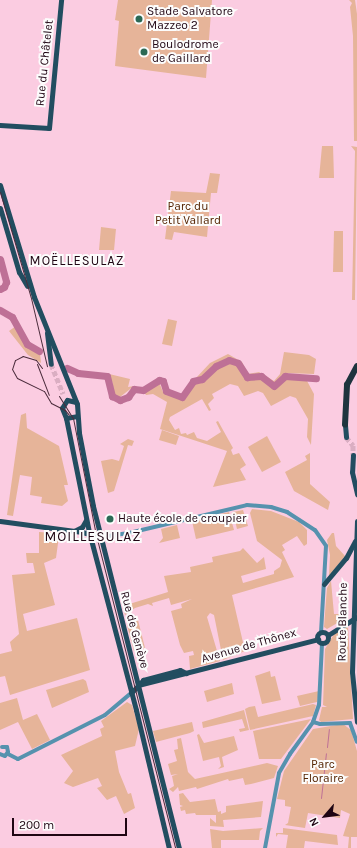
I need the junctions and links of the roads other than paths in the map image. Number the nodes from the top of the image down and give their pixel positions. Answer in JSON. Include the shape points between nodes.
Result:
{"nodes":[{"id":1,"x":61,"y":0,"type":"edge"},
{"id":2,"x":0,"y":125,"type":"edge"},
{"id":3,"x":0,"y":185,"type":"edge"},
{"id":4,"x":0,"y":208,"type":"edge"},
{"id":5,"x":28,"y":284,"type":"junction"},
{"id":6,"x":47,"y":332,"type":"junction"},
{"id":7,"x":56,"y":350,"type":"junction"},
{"id":8,"x":49,"y":354,"type":"junction"},
{"id":9,"x":51,"y":364,"type":"tunnel mouth"},
{"id":10,"x":357,"y":366,"type":"edge"},
{"id":11,"x":63,"y":394,"type":"tunnel mouth"},
{"id":12,"x":65,"y":401,"type":"junction"},
{"id":13,"x":76,"y":402,"type":"junction"},
{"id":14,"x":76,"y":416,"type":"junction"},
{"id":15,"x":66,"y":418,"type":"junction"},
{"id":16,"x":345,"y":425,"type":"joint"},
{"id":17,"x":346,"y":437,"type":"tunnel mouth"},
{"id":18,"x":353,"y":455,"type":"dead end"},
{"id":19,"x":357,"y":494,"type":"edge"},
{"id":20,"x":86,"y":520,"type":"junction"},
{"id":21,"x":0,"y":521,"type":"edge"},
{"id":22,"x":357,"y":521,"type":"edge"},
{"id":23,"x":74,"y":531,"type":"junction"},
{"id":24,"x":90,"y":533,"type":"junction"},
{"id":25,"x":101,"y":537,"type":"junction"},
{"id":26,"x":356,"y":538,"type":"edge"},
{"id":27,"x":324,"y":584,"type":"junction"},
{"id":28,"x":357,"y":617,"type":"edge"},
{"id":29,"x":321,"y":633,"type":"junction"},
{"id":30,"x":328,"y":635,"type":"junction"},
{"id":31,"x":318,"y":639,"type":"junction"},
{"id":32,"x":322,"y":644,"type":"junction"},
{"id":33,"x":138,"y":685,"type":"junction"},
{"id":34,"x":131,"y":693,"type":"junction"},
{"id":35,"x":313,"y":722,"type":"junction"},
{"id":36,"x":357,"y":722,"type":"edge"},
{"id":37,"x":357,"y":742,"type":"edge"},
{"id":38,"x":0,"y":747,"type":"edge"},
{"id":39,"x":0,"y":754,"type":"edge"},
{"id":40,"x":8,"y":754,"type":"junction"},
{"id":41,"x":169,"y":848,"type":"edge"},
{"id":42,"x":179,"y":848,"type":"edge"},
{"id":43,"x":265,"y":848,"type":"edge"}],
"edges":[{"from":1,"to":2,"type":"main road","name":"Rue du Châtelet","via":[[49,128]]},
{"from":3,"to":5,"type":"main road","name":"Rue de Genève"},
{"from":4,"to":5,"type":"main road","name":"Rue de Genève","via":[[19,272]]},
{"from":5,"to":6,"type":"main road","name":"Rue de Genève"},
{"from":6,"to":7,"type":"main road","name":"Rue de Genève"},
{"from":6,"to":8,"type":"main road","name":"Rue de Genève"},
{"from":7,"to":8,"type":"main road"},
{"from":7,"to":13,"type":"main road","name":"Rue de Genève"},
{"from":8,"to":9,"type":"main road","name":"Rue de Genève"},
{"from":10,"to":16,"type":"highway","via":[[347,385]]},
{"from":11,"to":12,"type":"main road","name":"Rue de Genève"},
{"from":12,"to":13,"type":"main road","via":[[71,399]]},
{"from":12,"to":15,"type":"main road","name":"Rue de Genève","via":[[62,409]]},
{"from":13,"to":14,"type":"main road","name":"Rue de Genève"},
{"from":14,"to":15,"type":"main road"},
{"from":14,"to":25,"type":"main road","name":"Rue de Genève"},
{"from":15,"to":20,"type":"main road","name":"Rue de Genève"},
{"from":16,"to":17,"type":"main road"},
{"from":18,"to":19,"type":"main road","via":[[352,472]]},
{"from":20,"to":23,"type":"main road"},
{"from":20,"to":24,"type":"main road","name":"Rue de Genève"},
{"from":21,"to":23,"type":"main road"},
{"from":22,"to":26,"type":"main road","name":"Route Blanche"},
{"from":23,"to":24,"type":"main road"},
{"from":24,"to":25,"type":"main road"},
{"from":24,"to":34,"type":"main road","name":"Rue de Genève"},
{"from":25,"to":27,"type":"street","via":[[129,533],[240,506],[271,507],[294,516],[315,530],[323,539],[326,553]]},
{"from":25,"to":33,"type":"main road","name":"Rue de Genève"},
{"from":26,"to":27,"type":"main road","via":[[346,558]]},
{"from":26,"to":36,"type":"main road","name":"Route Blanche","via":[[352,672]]},
{"from":27,"to":29,"type":"street"},
{"from":28,"to":30,"type":"main road"},
{"from":29,"to":30,"type":"main road"},
{"from":29,"to":31,"type":"main road"},
{"from":30,"to":32,"type":"main road","via":[[328,642]]},
{"from":31,"to":32,"type":"main road"},
{"from":31,"to":33,"type":"main road","name":"Avenue de Thônex"},
{"from":32,"to":35,"type":"street","via":[[322,696]]},
{"from":33,"to":34,"type":"main road"},
{"from":33,"to":42,"type":"main road","name":"Rue de Genève"},
{"from":34,"to":40,"type":"street","via":[[105,715],[17,760]]},
{"from":34,"to":41,"type":"main road","name":"Rue de Genève"},
{"from":35,"to":37,"type":"street","via":[[350,723]]},
{"from":35,"to":43,"type":"street","via":[[279,773]]},
{"from":38,"to":40,"type":"street","via":[[7,747]]},
{"from":39,"to":40,"type":"street"}]}
